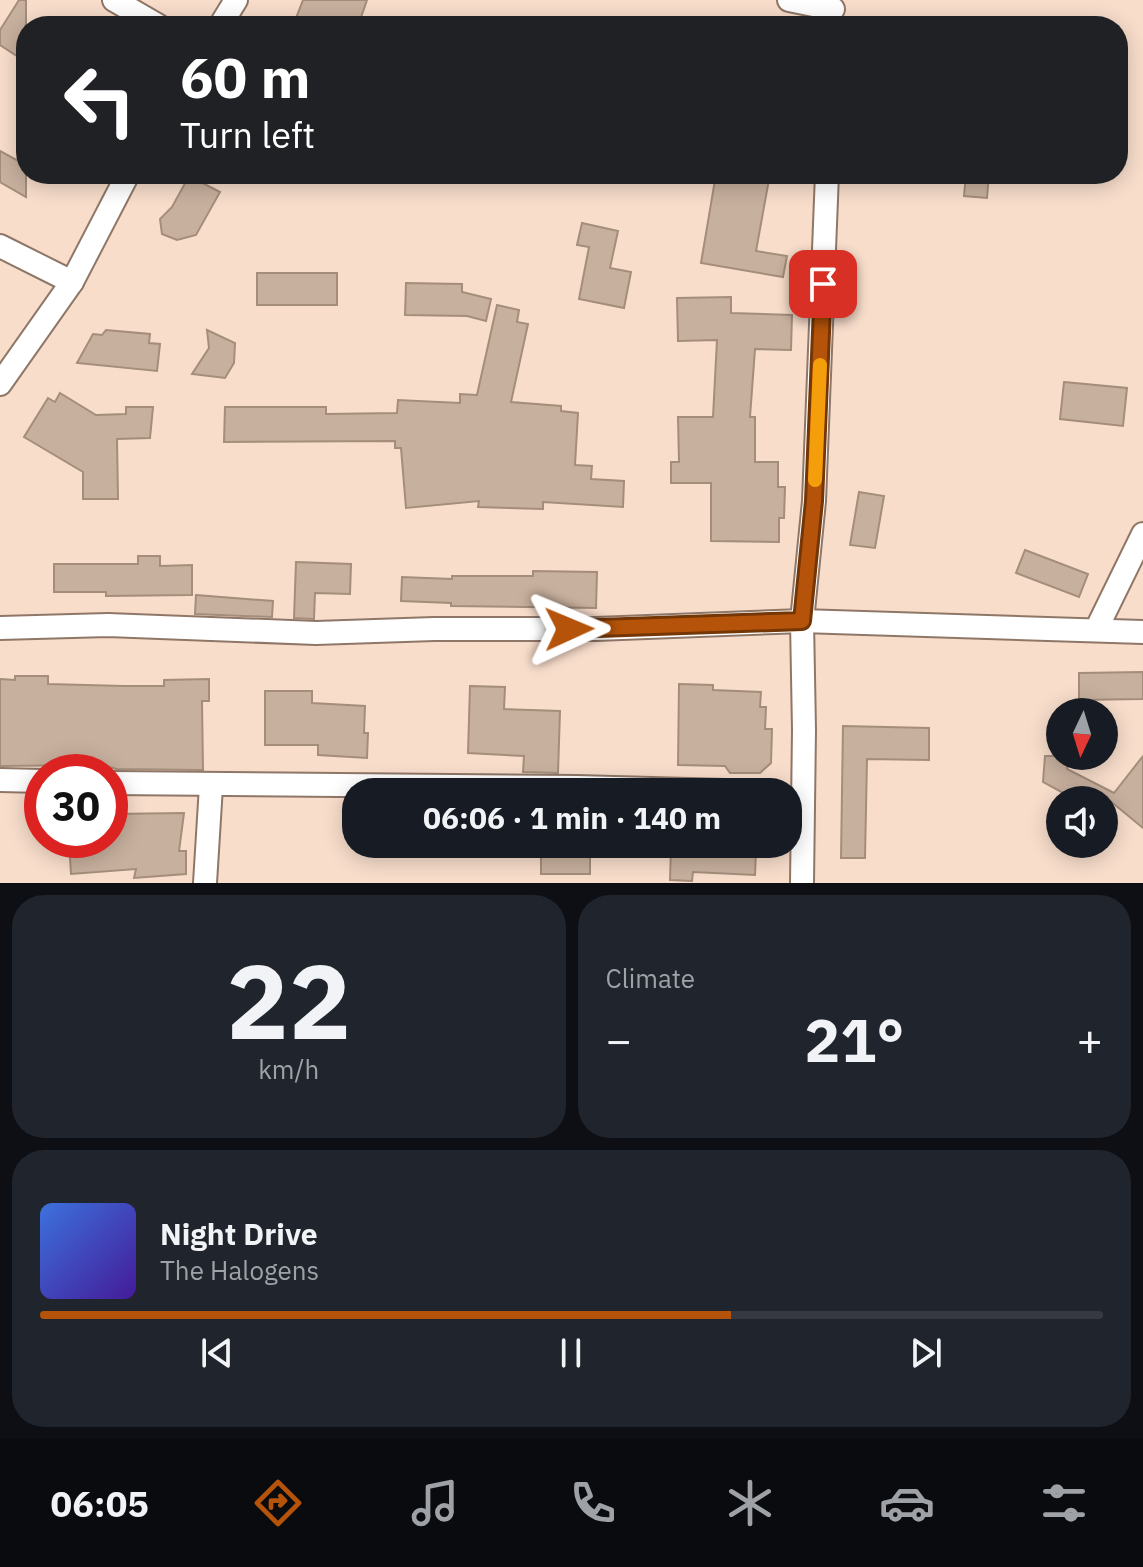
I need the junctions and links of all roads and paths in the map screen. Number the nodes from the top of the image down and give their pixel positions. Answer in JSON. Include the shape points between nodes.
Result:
{"nodes":[{"id":1,"x":114,"y":0,"type":"edge"},
{"id":2,"x":789,"y":0,"type":"edge"},
{"id":3,"x":833,"y":12,"type":"edge"},
{"id":4,"x":142,"y":16,"type":"edge"},
{"id":5,"x":123,"y":184,"type":"edge"},
{"id":6,"x":827,"y":184,"type":"edge"},
{"id":7,"x":0,"y":246,"type":"edge"},
{"id":8,"x":72,"y":282,"type":"junction"},
{"id":9,"x":0,"y":384,"type":"edge"},
{"id":10,"x":1143,"y":534,"type":"edge"},
{"id":11,"x":802,"y":621,"type":"junction"},
{"id":12,"x":0,"y":628,"type":"edge"},
{"id":13,"x":1096,"y":630,"type":"junction"},
{"id":14,"x":1143,"y":632,"type":"edge"},
{"id":15,"x":797,"y":778,"type":"edge"},
{"id":16,"x":0,"y":780,"type":"edge"},
{"id":17,"x":24,"y":781,"type":"edge"},
{"id":18,"x":128,"y":784,"type":"edge"},
{"id":19,"x":211,"y":786,"type":"junction"},
{"id":20,"x":342,"y":786,"type":"edge"},
{"id":21,"x":800,"y":858,"type":"edge"},
{"id":22,"x":205,"y":883,"type":"edge"},
{"id":23,"x":802,"y":883,"type":"edge"}],
"edges":[{"from":1,"to":4,"type":"street"},
{"from":2,"to":3,"type":"street"},
{"from":5,"to":8,"type":"street"},
{"from":6,"to":11,"type":"street","via":[[814,501]]},
{"from":7,"to":8,"type":"street"},
{"from":8,"to":9,"type":"street"},
{"from":10,"to":13,"type":"street"},
{"from":11,"to":12,"type":"street","via":[[316,633],[108,625]]},
{"from":11,"to":13,"type":"street"},
{"from":11,"to":15,"type":"street"},
{"from":13,"to":14,"type":"street"},
{"from":16,"to":17,"type":"street"},
{"from":18,"to":19,"type":"street"},
{"from":19,"to":20,"type":"street"},
{"from":19,"to":22,"type":"street"},
{"from":21,"to":23,"type":"street"}]}
